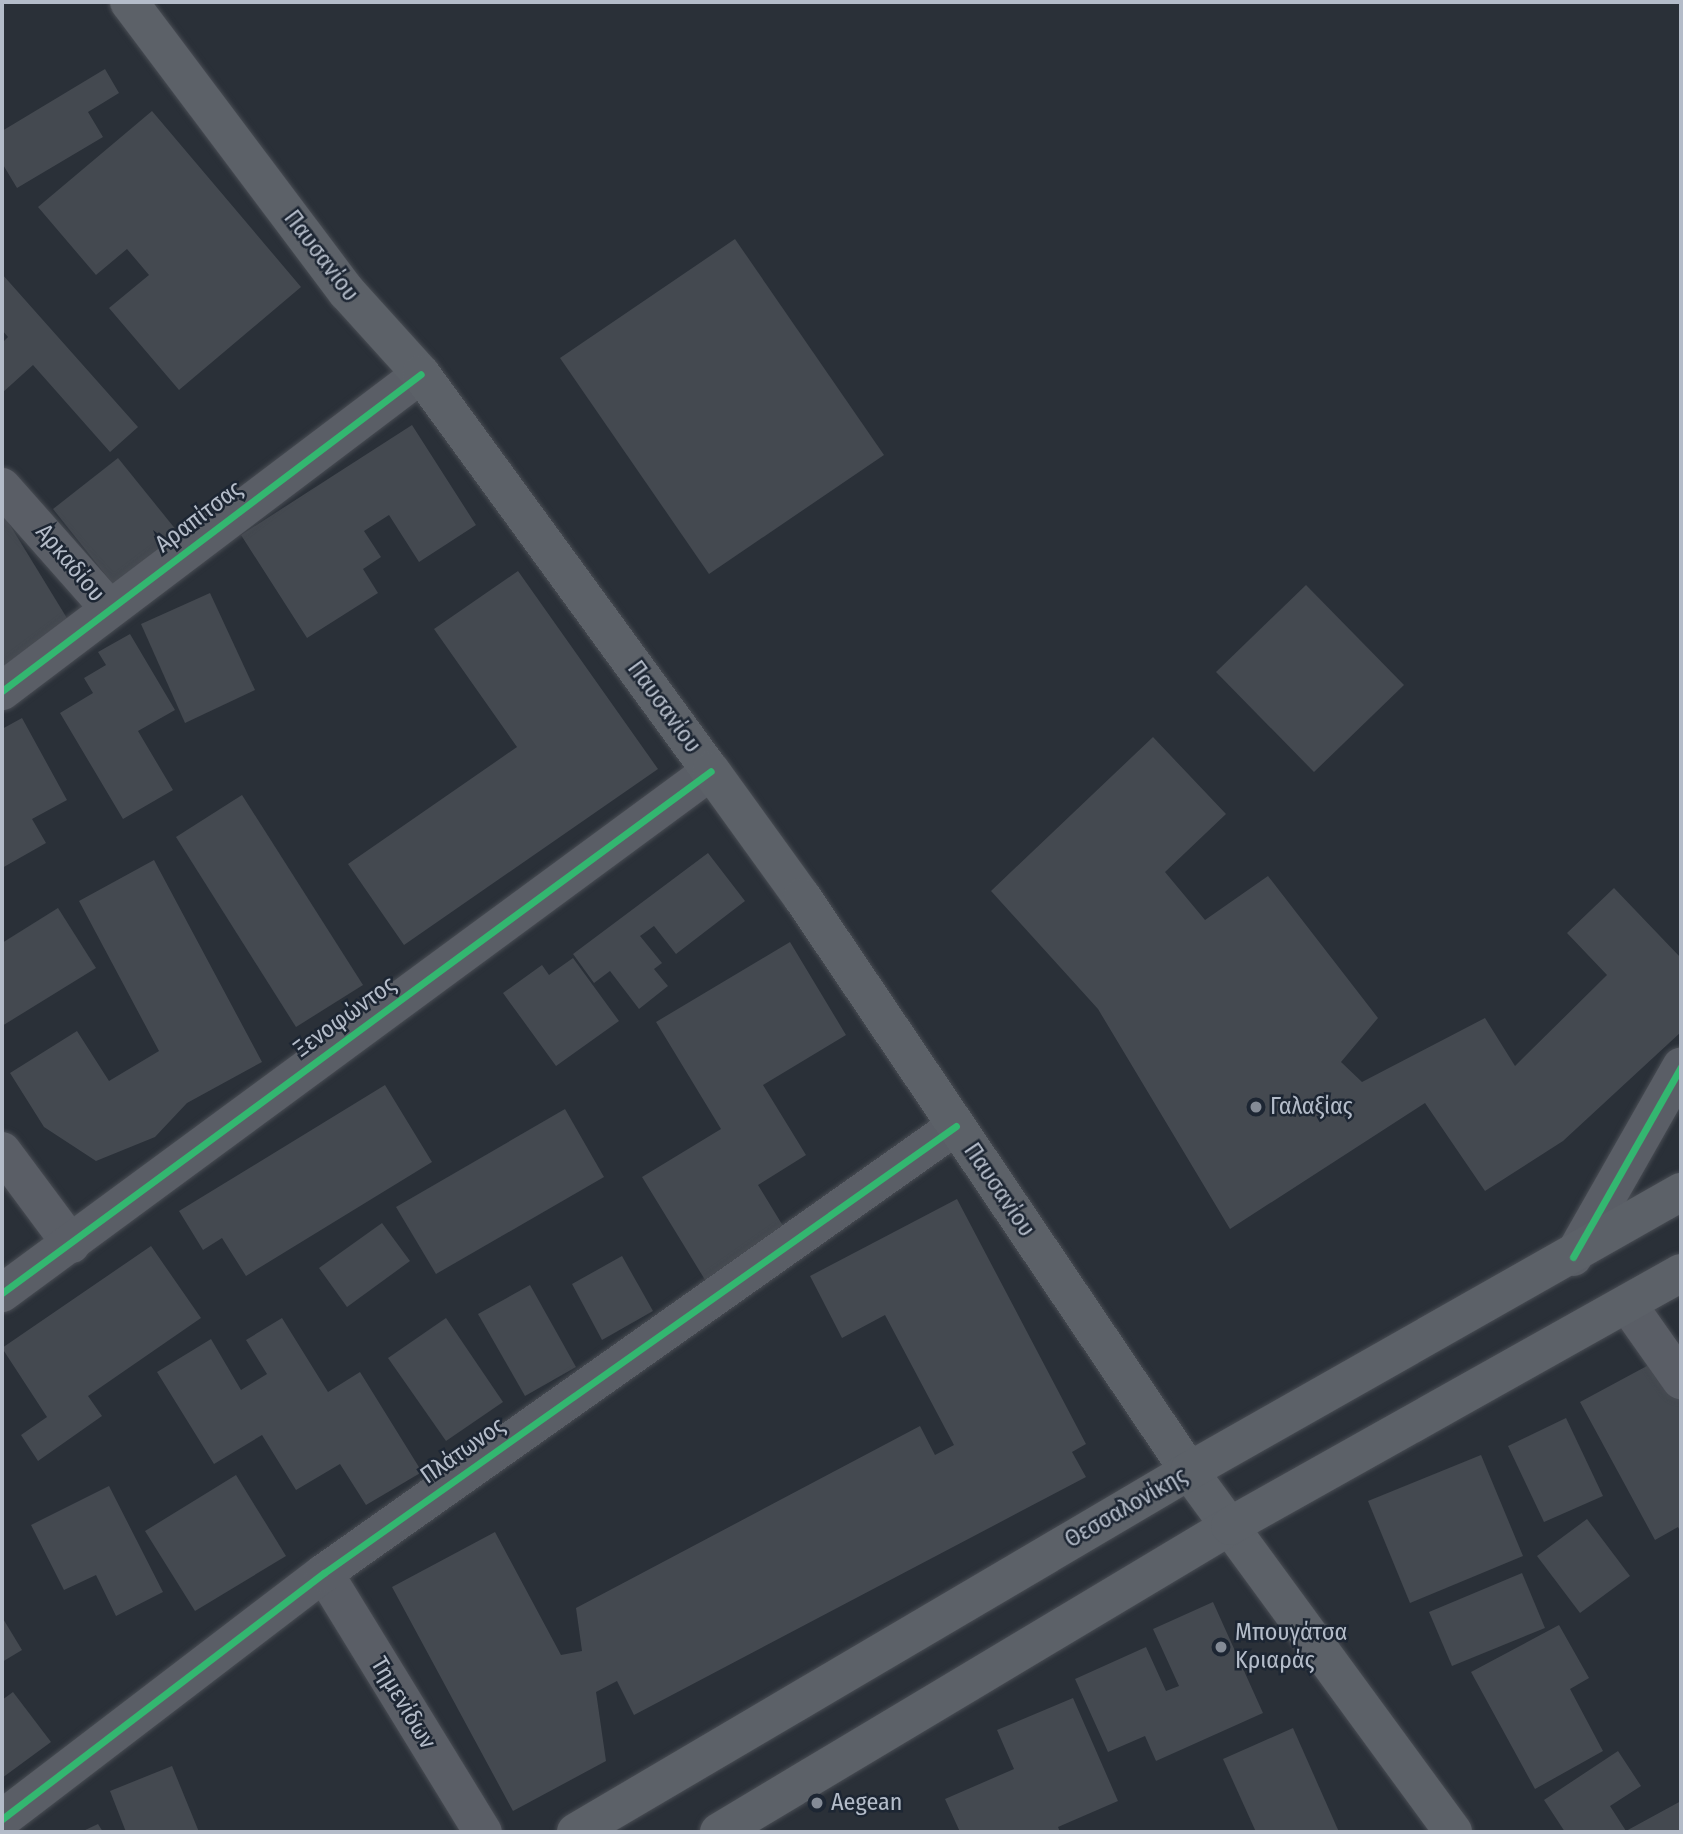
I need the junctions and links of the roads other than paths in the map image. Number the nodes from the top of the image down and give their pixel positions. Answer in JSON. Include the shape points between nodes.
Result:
{"nodes":[{"id":1,"x":129,"y":2,"type":"edge"},
{"id":2,"x":421,"y":374,"type":"junction"},
{"id":3,"x":2,"y":487,"type":"edge"},
{"id":4,"x":109,"y":608,"type":"junction"},
{"id":5,"x":2,"y":691,"type":"edge"},
{"id":6,"x":711,"y":771,"type":"junction"},
{"id":7,"x":1681,"y":1067,"type":"edge"},
{"id":8,"x":956,"y":1126,"type":"junction"},
{"id":9,"x":2,"y":1151,"type":"edge"},
{"id":10,"x":1681,"y":1192,"type":"edge"},
{"id":11,"x":71,"y":1244,"type":"junction"},
{"id":12,"x":1573,"y":1257,"type":"junction"},
{"id":13,"x":1681,"y":1273,"type":"edge"},
{"id":14,"x":2,"y":1293,"type":"edge"},
{"id":15,"x":1628,"y":1305,"type":"junction"},
{"id":16,"x":1681,"y":1380,"type":"edge"},
{"id":17,"x":1189,"y":1471,"type":"junction"},
{"id":18,"x":1230,"y":1526,"type":"junction"},
{"id":19,"x":324,"y":1573,"type":"junction"},
{"id":20,"x":2,"y":1819,"type":"edge"},
{"id":21,"x":483,"y":1832,"type":"edge"},
{"id":22,"x":576,"y":1832,"type":"edge"},
{"id":23,"x":719,"y":1832,"type":"edge"},
{"id":24,"x":1452,"y":1832,"type":"edge"}],
"edges":[{"from":1,"to":2,"type":"main road","name":"Παυσανίου","via":[[347,292]]},
{"from":2,"to":4,"type":"street","name":"Αραπίτσας"},
{"from":2,"to":6,"type":"main road","name":"Παυσανίου"},
{"from":3,"to":4,"type":"street","name":"Αρκαδίου"},
{"from":4,"to":5,"type":"street","name":"Αραπίτσας"},
{"from":6,"to":8,"type":"main road","name":"Παυσανίου"},
{"from":6,"to":11,"type":"street","name":"Ξενοφώντος"},
{"from":7,"to":12,"type":"street"},
{"from":8,"to":17,"type":"main road","name":"Παυσανίου"},
{"from":8,"to":19,"type":"street","name":"Πλάτωνος"},
{"from":9,"to":11,"type":"street"},
{"from":10,"to":12,"type":"main road","name":"Θεσσαλονίκης"},
{"from":11,"to":14,"type":"street","name":"Ξενοφώντος"},
{"from":12,"to":17,"type":"main road","name":"Θεσσαλονίκης"},
{"from":13,"to":15,"type":"main road"},
{"from":15,"to":16,"type":"street"},
{"from":15,"to":18,"type":"main road"},
{"from":17,"to":18,"type":"main road","name":"Παυσανίου"},
{"from":17,"to":22,"type":"main road","name":"Θεσσαλονίκης"},
{"from":18,"to":23,"type":"main road"},
{"from":18,"to":24,"type":"main road","name":"Παυσανίου"},
{"from":19,"to":20,"type":"street","name":"Πλάτωνος"},
{"from":19,"to":21,"type":"street","name":"Τημενίδων"}]}
